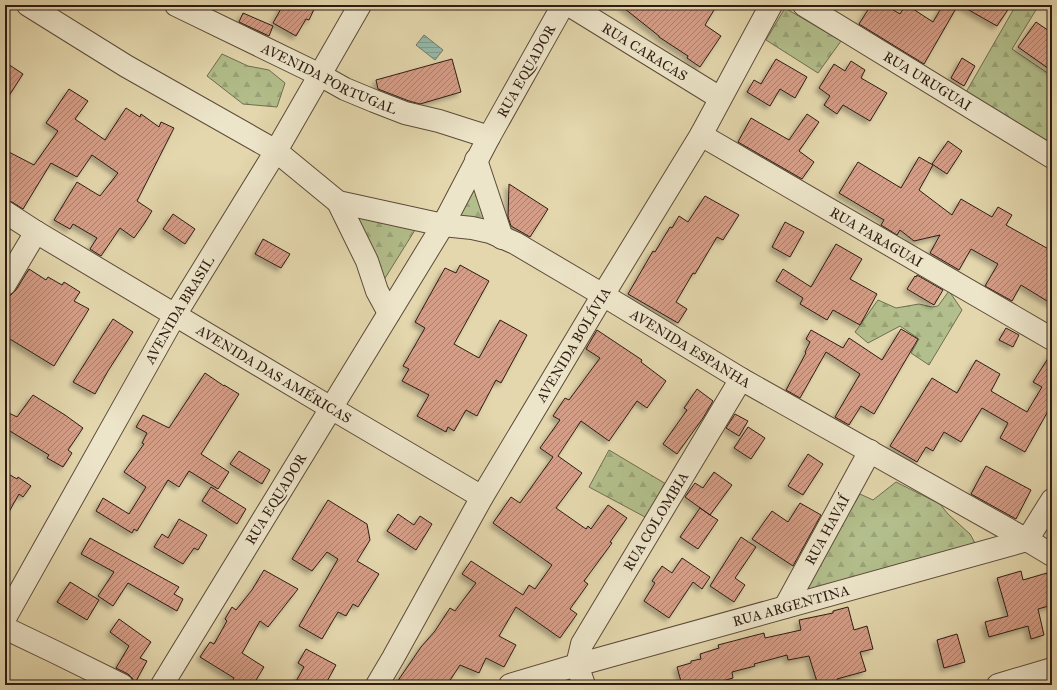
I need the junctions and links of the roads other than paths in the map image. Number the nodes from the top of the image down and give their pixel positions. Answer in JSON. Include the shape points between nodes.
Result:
{"nodes":[{"id":1,"x":28,"y":5,"type":"edge"},
{"id":2,"x":176,"y":5,"type":"edge"},
{"id":3,"x":360,"y":5,"type":"edge"},
{"id":4,"x":563,"y":5,"type":"edge"},
{"id":5,"x":569,"y":5,"type":"edge"},
{"id":6,"x":771,"y":5,"type":"edge"},
{"id":7,"x":804,"y":5,"type":"edge"},
{"id":8,"x":320,"y":75,"type":"junction"},
{"id":9,"x":720,"y":98,"type":"junction"},
{"id":10,"x":700,"y":134,"type":"junction"},
{"id":11,"x":489,"y":137,"type":"junction"},
{"id":12,"x":276,"y":151,"type":"junction"},
{"id":13,"x":1052,"y":156,"type":"edge"},
{"id":14,"x":476,"y":160,"type":"junction"},
{"id":15,"x":338,"y":202,"type":"junction"},
{"id":16,"x":5,"y":212,"type":"edge"},
{"id":17,"x":443,"y":225,"type":"junction"},
{"id":18,"x":36,"y":232,"type":"junction"},
{"id":19,"x":502,"y":238,"type":"junction"},
{"id":20,"x":5,"y":284,"type":"edge"},
{"id":21,"x":603,"y":295,"type":"junction"},
{"id":22,"x":389,"y":313,"type":"junction"},
{"id":23,"x":175,"y":315,"type":"junction"},
{"id":24,"x":1052,"y":339,"type":"edge"},
{"id":25,"x":741,"y":379,"type":"junction"},
{"id":26,"x":331,"y":408,"type":"junction"},
{"id":27,"x":870,"y":452,"type":"junction"},
{"id":28,"x":482,"y":497,"type":"junction"},
{"id":29,"x":1052,"y":500,"type":"edge"},
{"id":30,"x":1027,"y":540,"type":"junction"},
{"id":31,"x":1052,"y":554,"type":"edge"},
{"id":32,"x":785,"y":607,"type":"junction"},
{"id":33,"x":5,"y":618,"type":"edge"},
{"id":34,"x":5,"y":628,"type":"edge"},
{"id":35,"x":1052,"y":669,"type":"edge"},
{"id":36,"x":580,"y":675,"type":"edge"},
{"id":37,"x":122,"y":685,"type":"edge"},
{"id":38,"x":162,"y":685,"type":"edge"},
{"id":39,"x":377,"y":685,"type":"edge"},
{"id":40,"x":510,"y":685,"type":"edge"},
{"id":41,"x":998,"y":685,"type":"edge"}],
"edges":[{"from":1,"to":12,"type":"street","via":[[126,66]]},
{"from":2,"to":8,"type":"street","name":"AVENIDA PORTUGAL"},
{"from":3,"to":8,"type":"street","name":"AVENIDA BRASIL"},
{"from":4,"to":11,"type":"street","name":"RUA EQUADOR"},
{"from":5,"to":9,"type":"street","name":"RUA CARACAS"},
{"from":6,"to":9,"type":"street","name":"AVENIDA BOLÍVIA"},
{"from":7,"to":13,"type":"street","name":"RUA URUGUAI"},
{"from":8,"to":11,"type":"street","name":"AVENIDA PORTUGAL","via":[[405,113],[439,120]]},
{"from":8,"to":12,"type":"street","name":"AVENIDA BRASIL"},
{"from":9,"to":10,"type":"street","name":"AVENIDA BOLÍVIA"},
{"from":10,"to":21,"type":"street","name":"AVENIDA BOLÍVIA"},
{"from":10,"to":24,"type":"street","name":"RUA PARAGUAI"},
{"from":11,"to":14,"type":"street","name":"RUA EQUADOR"},
{"from":12,"to":15,"type":"street"},
{"from":12,"to":23,"type":"street","name":"AVENIDA BRASIL"},
{"from":14,"to":17,"type":"street","name":"RUA EQUADOR"},
{"from":14,"to":19,"type":"street"},
{"from":15,"to":17,"type":"street","name":"AVENIDA ESPANHA"},
{"from":15,"to":22,"type":"street"},
{"from":16,"to":18,"type":"street","name":"AVENIDA DAS AMÉRICAS"},
{"from":17,"to":19,"type":"street","name":"AVENIDA ESPANHA","via":[[472,228]]},
{"from":17,"to":22,"type":"street","name":"RUA EQUADOR"},
{"from":18,"to":20,"type":"street"},
{"from":18,"to":23,"type":"street","name":"AVENIDA DAS AMÉRICAS"},
{"from":19,"to":21,"type":"street","name":"AVENIDA ESPANHA","via":[[515,243]]},
{"from":21,"to":25,"type":"street","name":"AVENIDA ESPANHA"},
{"from":21,"to":28,"type":"street","name":"AVENIDA BOLÍVIA"},
{"from":22,"to":26,"type":"street","name":"RUA EQUADOR"},
{"from":23,"to":26,"type":"street","name":"AVENIDA DAS AMÉRICAS"},
{"from":23,"to":33,"type":"street","name":"AVENIDA BRASIL"},
{"from":25,"to":27,"type":"street","name":"AVENIDA ESPANHA"},
{"from":25,"to":36,"type":"street","name":"RUA COLOMBIA","via":[[582,644]]},
{"from":26,"to":28,"type":"street","name":"AVENIDA DAS AMÉRICAS"},
{"from":26,"to":38,"type":"street","name":"RUA EQUADOR"},
{"from":27,"to":30,"type":"street","name":"AVENIDA ESPANHA"},
{"from":27,"to":32,"type":"street","name":"RUA HAVAÍ"},
{"from":28,"to":39,"type":"street","name":"AVENIDA BOLÍVIA"},
{"from":29,"to":30,"type":"street"},
{"from":30,"to":31,"type":"street","name":"AVENIDA ESPANHA"},
{"from":30,"to":32,"type":"street","name":"RUA ARGENTINA"},
{"from":32,"to":36,"type":"street","name":"RUA ARGENTINA"},
{"from":34,"to":37,"type":"street"},
{"from":35,"to":41,"type":"street"},
{"from":36,"to":40,"type":"street","name":"RUA ARGENTINA"}]}
